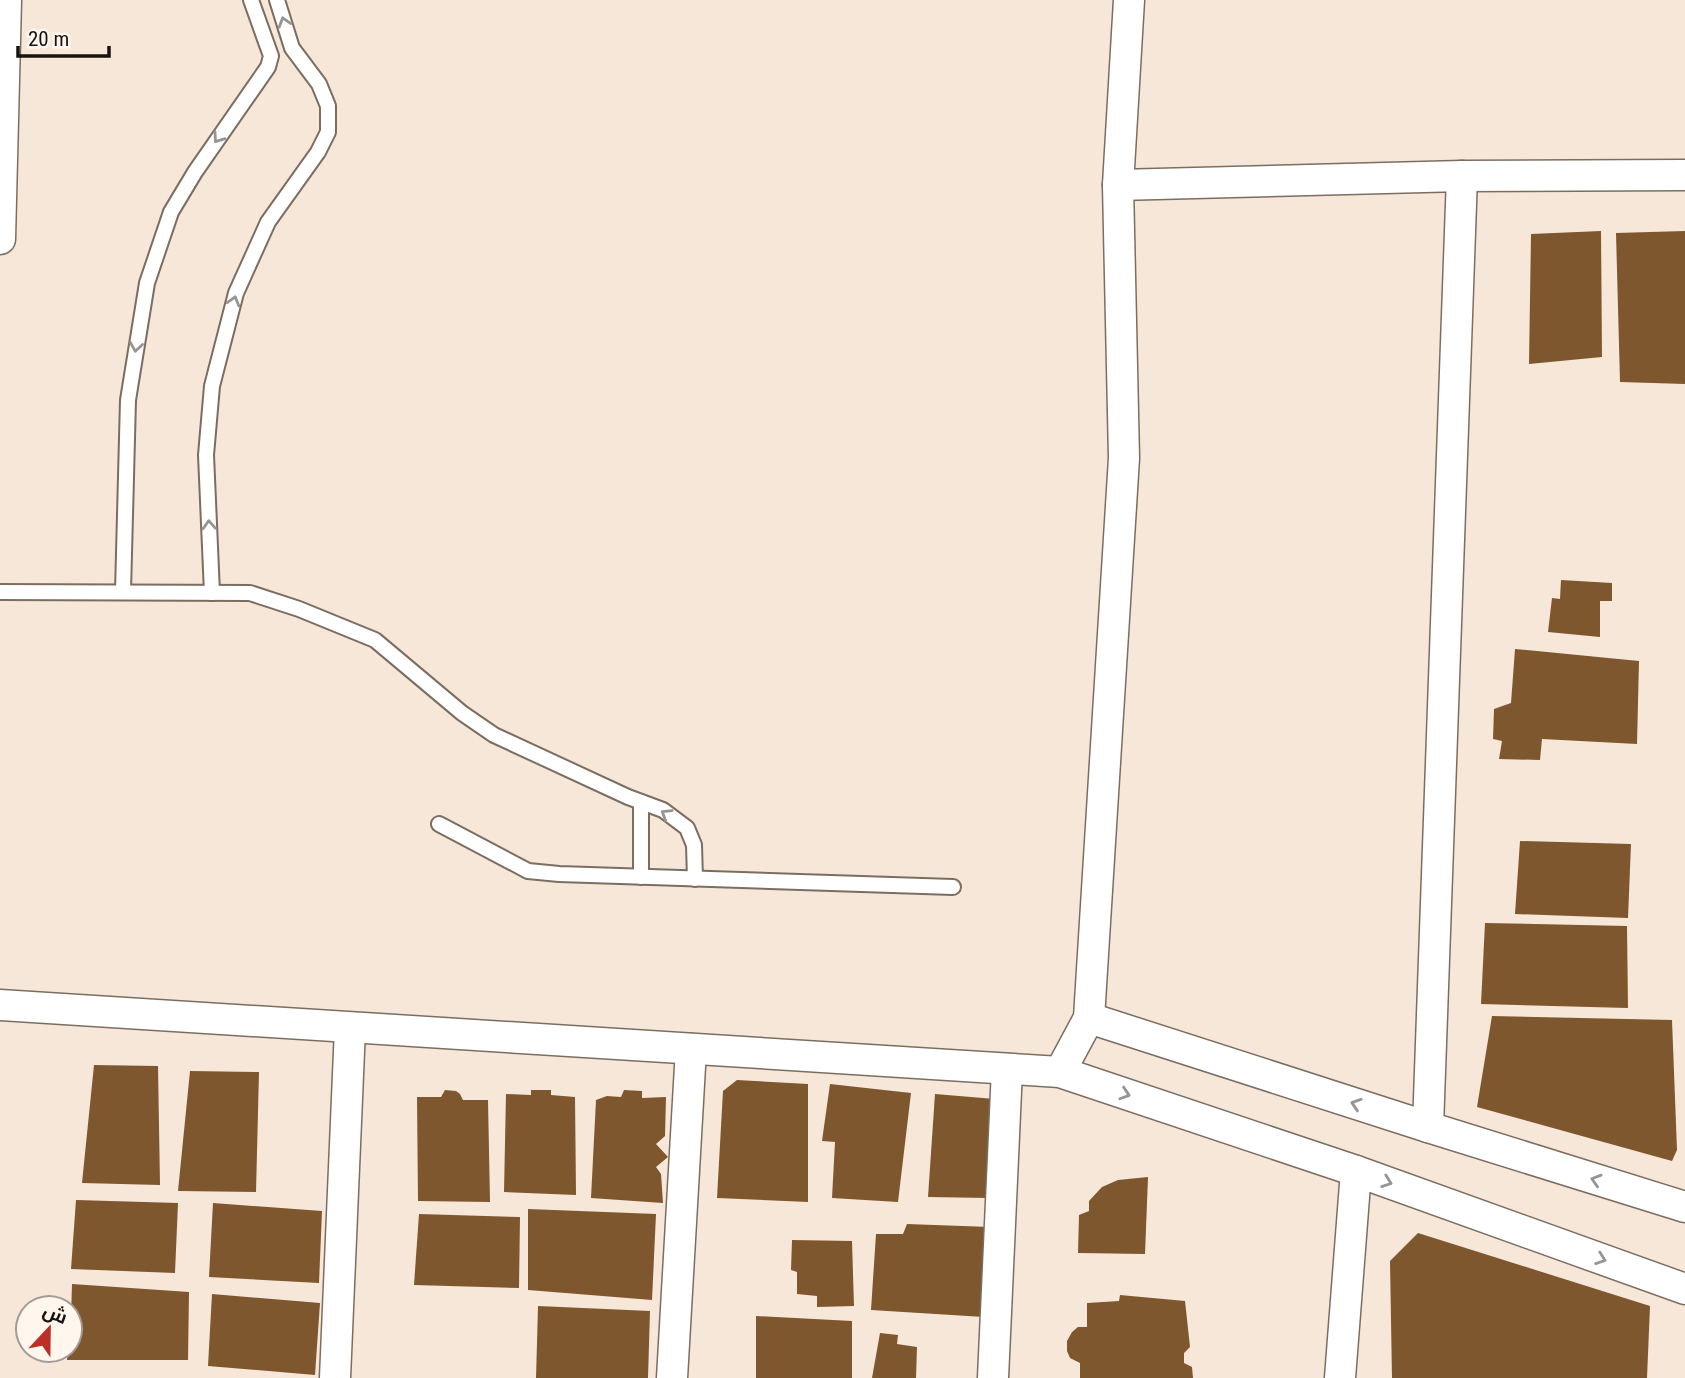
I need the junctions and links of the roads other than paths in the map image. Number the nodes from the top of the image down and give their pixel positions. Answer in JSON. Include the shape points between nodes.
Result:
{"nodes":[{"id":1,"x":6,"y":0,"type":"edge"},
{"id":2,"x":251,"y":0,"type":"edge"},
{"id":3,"x":277,"y":0,"type":"edge"},
{"id":4,"x":1129,"y":0,"type":"edge"},
{"id":5,"x":292,"y":48,"type":"junction"},
{"id":6,"x":271,"y":56,"type":"junction"},
{"id":7,"x":1685,"y":175,"type":"edge"},
{"id":8,"x":1462,"y":176,"type":"junction"},
{"id":9,"x":1118,"y":185,"type":"junction"},
{"id":10,"x":0,"y":239,"type":"edge"},
{"id":11,"x":0,"y":592,"type":"edge"},
{"id":12,"x":123,"y":592,"type":"junction"},
{"id":13,"x":212,"y":593,"type":"junction"},
{"id":14,"x":641,"y":802,"type":"junction"},
{"id":15,"x":439,"y":824,"type":"dead end"},
{"id":16,"x":641,"y":877,"type":"junction"},
{"id":17,"x":695,"y":879,"type":"junction"},
{"id":18,"x":953,"y":887,"type":"dead end"},
{"id":19,"x":0,"y":1005,"type":"edge"},
{"id":20,"x":1089,"y":1018,"type":"junction"},
{"id":21,"x":350,"y":1028,"type":"junction"},
{"id":22,"x":691,"y":1049,"type":"junction"},
{"id":23,"x":1007,"y":1069,"type":"junction"},
{"id":24,"x":1060,"y":1072,"type":"junction"},
{"id":25,"x":1428,"y":1127,"type":"junction"},
{"id":26,"x":1356,"y":1171,"type":"junction"},
{"id":27,"x":1685,"y":1207,"type":"edge"},
{"id":28,"x":1685,"y":1289,"type":"edge"},
{"id":29,"x":335,"y":1378,"type":"edge"},
{"id":30,"x":672,"y":1378,"type":"edge"},
{"id":31,"x":993,"y":1378,"type":"edge"},
{"id":32,"x":1340,"y":1378,"type":"edge"}],
"edges":[{"from":1,"to":10,"type":"street"},
{"from":2,"to":6,"type":"lane"},
{"from":5,"to":3,"type":"lane","one_way":true},
{"from":4,"to":9,"type":"street"},
{"from":5,"to":6,"type":"lane"},
{"from":13,"to":5,"type":"lane","one_way":true,"via":[[206,455],[212,386],[236,293],[268,222],[328,132],[328,106],[319,84]]},
{"from":6,"to":12,"type":"lane","one_way":true,"via":[[258,83],[171,212],[147,283],[128,400]]},
{"from":7,"to":8,"type":"street"},
{"from":8,"to":9,"type":"street"},
{"from":8,"to":25,"type":"street"},
{"from":9,"to":20,"type":"street","via":[[1124,458]]},
{"from":11,"to":12,"type":"lane"},
{"from":12,"to":13,"type":"lane"},
{"from":13,"to":14,"type":"lane","via":[[250,593],[375,640],[494,735]]},
{"from":14,"to":16,"type":"lane"},
{"from":17,"to":14,"type":"lane","one_way":true,"via":[[694,845],[687,828],[663,810]]},
{"from":15,"to":16,"type":"lane","via":[[528,871]]},
{"from":16,"to":17,"type":"lane"},
{"from":17,"to":18,"type":"lane"},
{"from":19,"to":21,"type":"street"},
{"from":20,"to":24,"type":"street"},
{"from":25,"to":20,"type":"street","one_way":true},
{"from":21,"to":22,"type":"street"},
{"from":21,"to":29,"type":"street"},
{"from":22,"to":23,"type":"street"},
{"from":22,"to":30,"type":"street"},
{"from":23,"to":24,"type":"street"},
{"from":23,"to":31,"type":"street"},
{"from":24,"to":26,"type":"street","one_way":true},
{"from":27,"to":25,"type":"street","one_way":true},
{"from":26,"to":28,"type":"street","one_way":true},
{"from":26,"to":32,"type":"street"}]}
